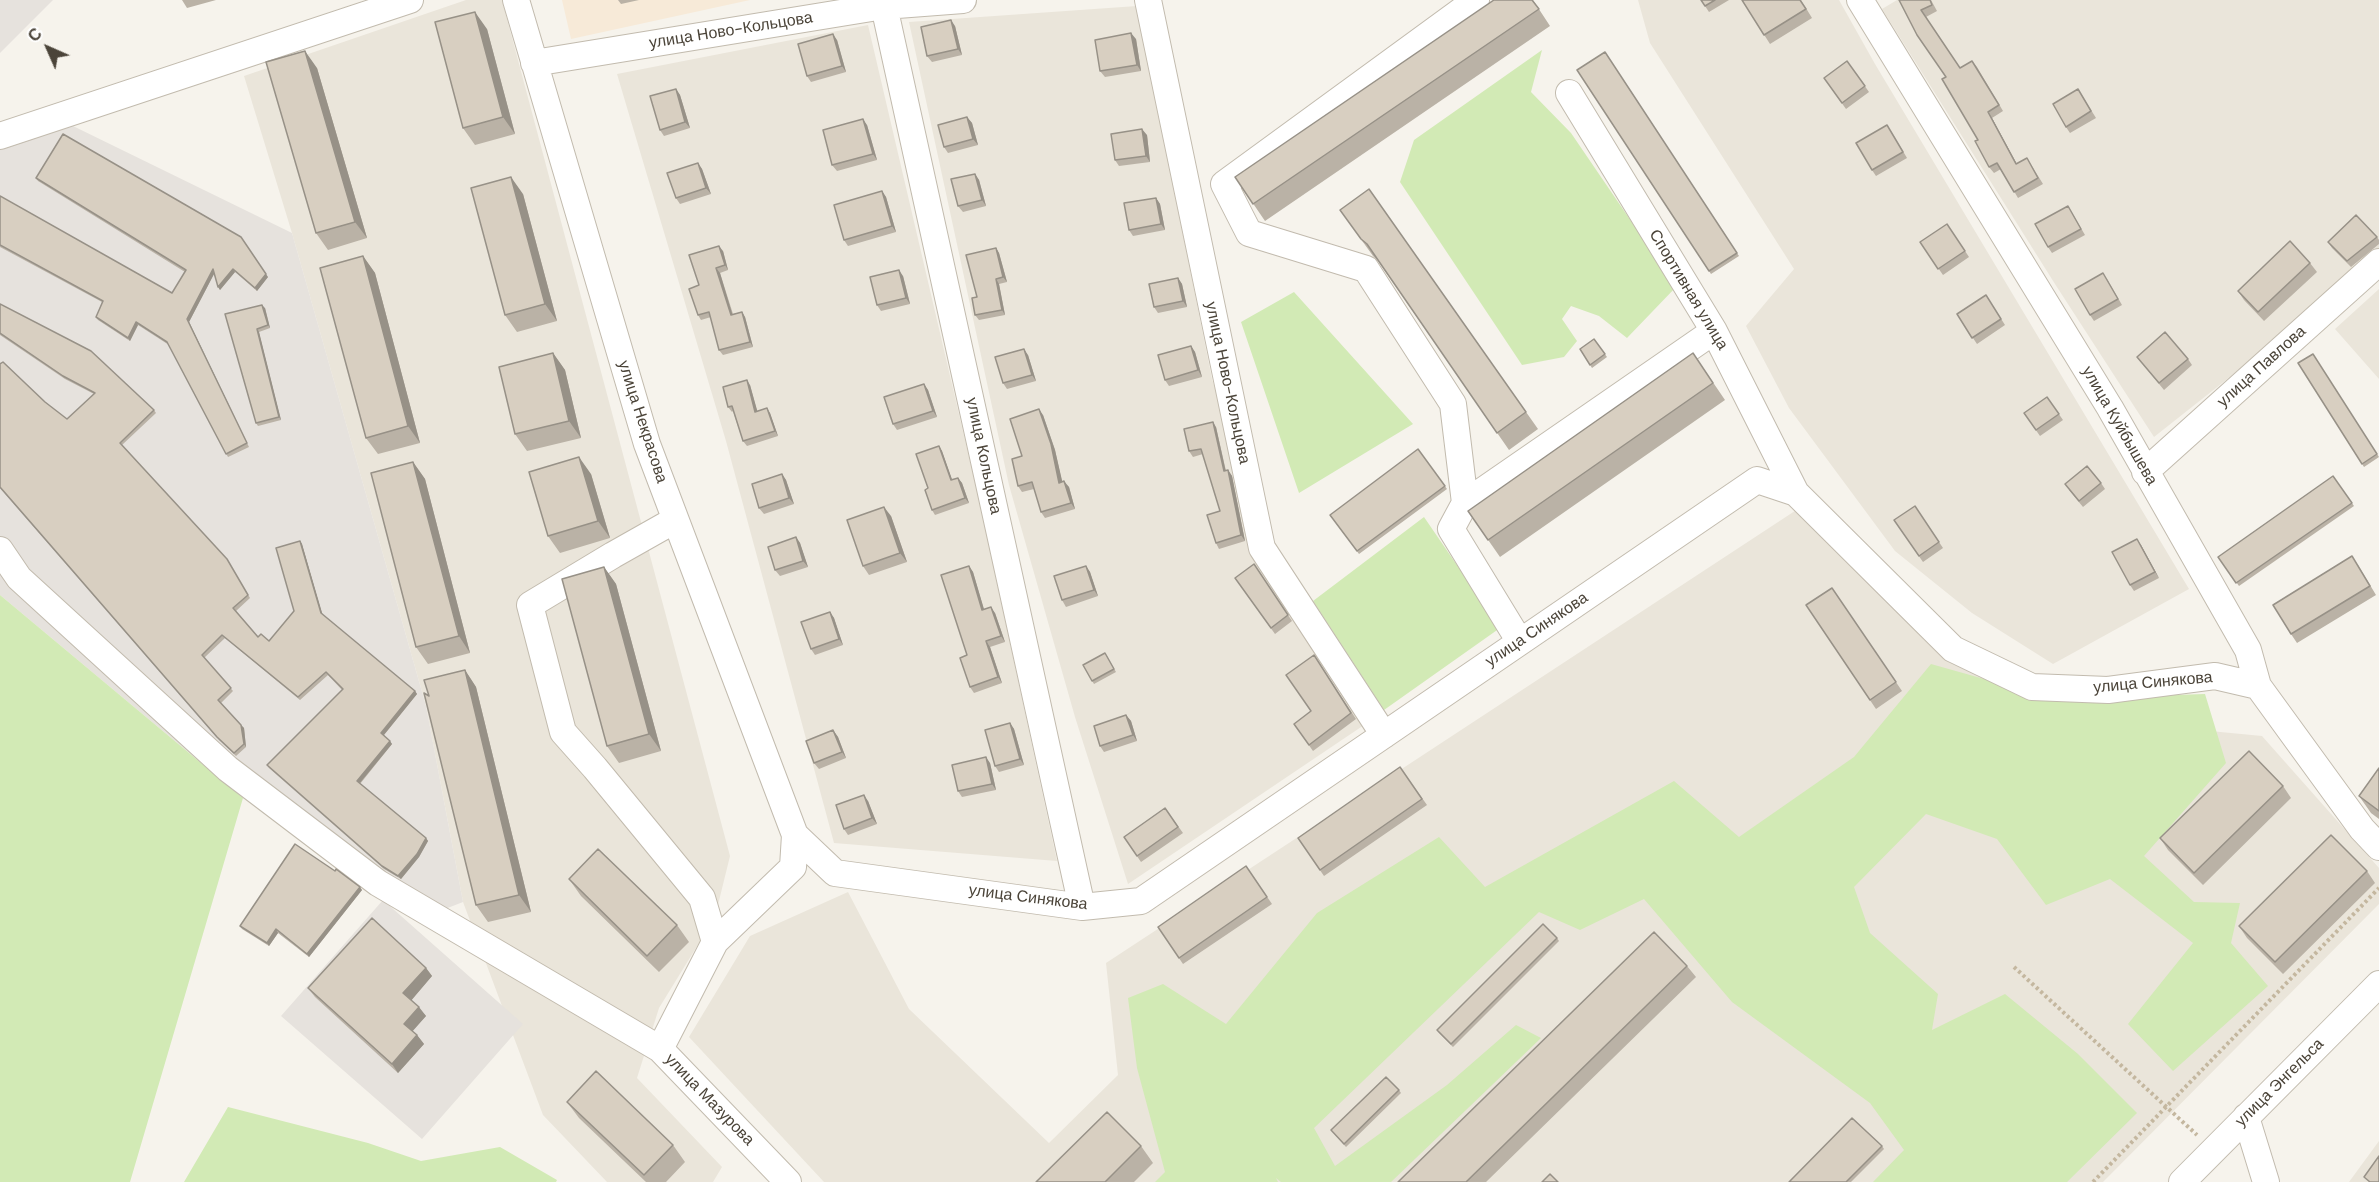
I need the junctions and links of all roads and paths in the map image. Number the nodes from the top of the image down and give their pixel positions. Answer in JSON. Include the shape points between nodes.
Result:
{"nodes":[{"id":1,"x":410,"y":0,"type":"edge"},
{"id":2,"x":516,"y":0,"type":"edge"},
{"id":3,"x":963,"y":0,"type":"edge"},
{"id":4,"x":1148,"y":0,"type":"edge"},
{"id":5,"x":1476,"y":0,"type":"edge"},
{"id":6,"x":1868,"y":3,"type":"edge"},
{"id":7,"x":884,"y":6,"type":"junction"},
{"id":8,"x":534,"y":63,"type":"junction"},
{"id":9,"x":1569,"y":93,"type":"dead end"},
{"id":10,"x":0,"y":136,"type":"edge"},
{"id":11,"x":2379,"y":262,"type":"edge"},
{"id":12,"x":1714,"y":331,"type":"junction"},
{"id":13,"x":2145,"y":472,"type":"junction"},
{"id":14,"x":1796,"y":493,"type":"junction"},
{"id":15,"x":1465,"y":503,"type":"junction"},
{"id":16,"x":675,"y":520,"type":"junction"},
{"id":17,"x":0,"y":550,"type":"edge"},
{"id":18,"x":1520,"y":642,"type":"junction"},
{"id":19,"x":2258,"y":686,"type":"junction"},
{"id":20,"x":1384,"y":735,"type":"junction"},
{"id":21,"x":795,"y":836,"type":"junction"},
{"id":22,"x":2379,"y":847,"type":"edge"},
{"id":23,"x":2379,"y":888,"type":"edge"},
{"id":24,"x":1082,"y":907,"type":"junction"},
{"id":25,"x":715,"y":942,"type":"junction"},
{"id":26,"x":2014,"y":967,"type":"dead end"},
{"id":27,"x":2379,"y":984,"type":"edge"},
{"id":28,"x":660,"y":1048,"type":"junction"},
{"id":29,"x":2166,"y":1107,"type":"junction"},
{"id":30,"x":2247,"y":1117,"type":"junction"},
{"id":31,"x":2213,"y":1150,"type":"junction"},
{"id":32,"x":788,"y":1182,"type":"edge"},
{"id":33,"x":2093,"y":1182,"type":"edge"},
{"id":34,"x":2182,"y":1182,"type":"edge"},
{"id":35,"x":2266,"y":1182,"type":"edge"}],
"edges":[{"from":1,"to":10,"type":"street"},
{"from":2,"to":8,"type":"street","name":"улица Некрасова"},
{"from":3,"to":7,"type":"street","name":"улица Ново-Кольцова"},
{"from":4,"to":20,"type":"street","name":"улица Ново-Кольцова","via":[[1262,548]]},
{"from":5,"to":15,"type":"street","via":[[1224,184],[1249,233],[1366,269],[1452,404]]},
{"from":6,"to":13,"type":"street","name":"улица Куйбышева"},
{"from":7,"to":8,"type":"street","name":"улица Ново-Кольцова"},
{"from":7,"to":24,"type":"street","name":"улица Кольцова"},
{"from":8,"to":16,"type":"street","name":"улица Некрасова","via":[[646,444]]},
{"from":9,"to":12,"type":"street","name":"Спортивная улица"},
{"from":11,"to":13,"type":"street","name":"улица Павлова"},
{"from":12,"to":14,"type":"street","name":"Спортивная улица"},
{"from":12,"to":15,"type":"street"},
{"from":13,"to":19,"type":"street","name":"улица Куйбышева","via":[[2248,650]]},
{"from":14,"to":18,"type":"street","name":"улица Синякова","via":[[1756,480]]},
{"from":14,"to":19,"type":"street","name":"улица Синякова","via":[[1953,649],[2032,687],[2108,690],[2215,676]]},
{"from":15,"to":18,"type":"street","via":[[1451,528]]},
{"from":16,"to":21,"type":"street","name":"улица Некрасова"},
{"from":16,"to":25,"type":"street","via":[[530,605],[563,732],[702,898]]},
{"from":17,"to":28,"type":"street","via":[[19,578],[228,769],[350,862],[378,883]]},
{"from":18,"to":20,"type":"street","name":"улица Синякова"},
{"from":19,"to":22,"type":"street","name":"улица Куйбышева"},
{"from":20,"to":24,"type":"street","name":"улица Синякова","via":[[1141,901]]},
{"from":21,"to":24,"type":"street","name":"улица Синякова","via":[[834,873]]},
{"from":21,"to":25,"type":"street","name":"улица Мазурова","via":[[793,867]]},
{"from":23,"to":29,"type":"path"},
{"from":25,"to":28,"type":"street","name":"улица Мазурова"},
{"from":26,"to":29,"type":"path"},
{"from":27,"to":30,"type":"street","name":"улица Энгельса"},
{"from":28,"to":32,"type":"street","name":"улица Мазурова"},
{"from":29,"to":31,"type":"path"},
{"from":29,"to":33,"type":"path"},
{"from":30,"to":31,"type":"street","name":"улица Энгельса"},
{"from":30,"to":35,"type":"street"},
{"from":31,"to":34,"type":"street","name":"улица Энгельса"}]}
